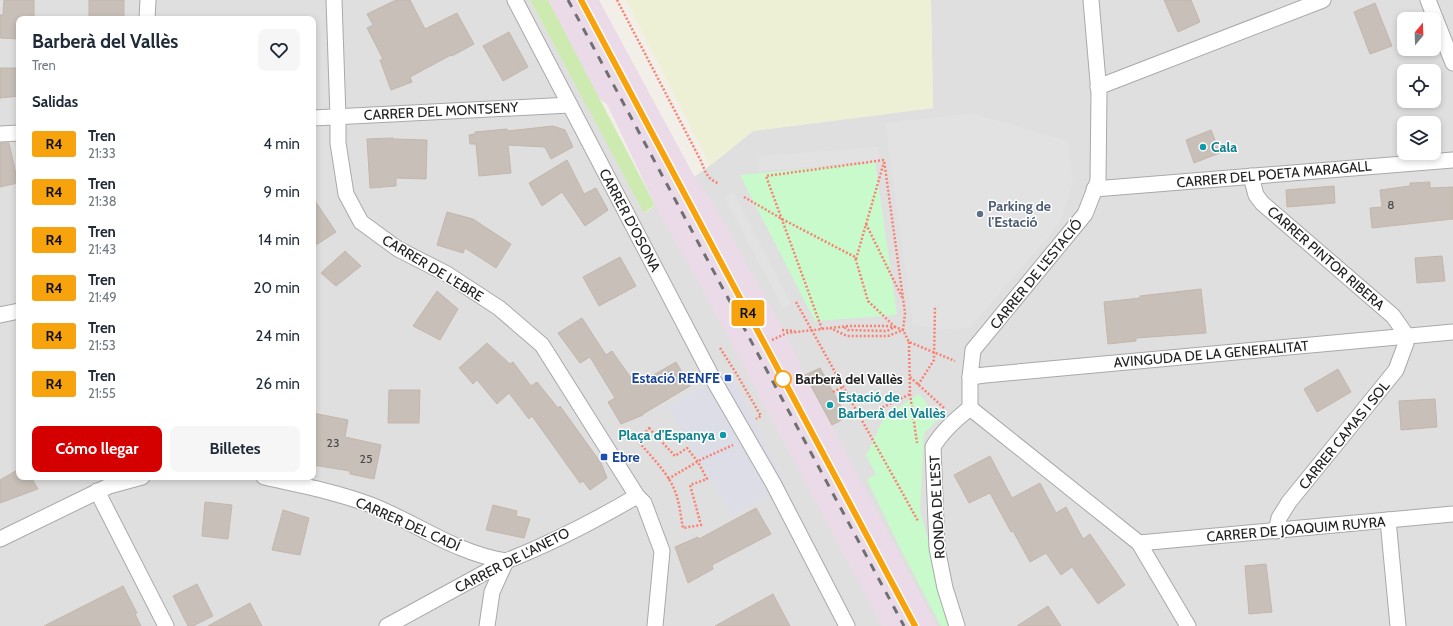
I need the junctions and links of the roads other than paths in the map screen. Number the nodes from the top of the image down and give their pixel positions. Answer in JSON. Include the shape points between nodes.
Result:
{"nodes":[{"id":1,"x":148,"y":0,"type":"edge"},
{"id":2,"x":334,"y":0,"type":"edge"},
{"id":3,"x":515,"y":0,"type":"edge"},
{"id":4,"x":1091,"y":0,"type":"edge"},
{"id":5,"x":1323,"y":0,"type":"edge"},
{"id":6,"x":1428,"y":0,"type":"edge"},
{"id":7,"x":147,"y":16,"type":"edge"},
{"id":8,"x":1453,"y":63,"type":"edge"},
{"id":9,"x":1098,"y":87,"type":"junction"},
{"id":10,"x":570,"y":105,"type":"junction"},
{"id":11,"x":338,"y":117,"type":"junction"},
{"id":12,"x":316,"y":118,"type":"edge"},
{"id":13,"x":16,"y":133,"type":"edge"},
{"id":14,"x":0,"y":134,"type":"edge"},
{"id":15,"x":1453,"y":160,"type":"edge"},
{"id":16,"x":1251,"y":176,"type":"junction"},
{"id":17,"x":1094,"y":188,"type":"junction"},
{"id":18,"x":16,"y":312,"type":"edge"},
{"id":19,"x":0,"y":315,"type":"edge"},
{"id":20,"x":1453,"y":332,"type":"edge"},
{"id":21,"x":1407,"y":336,"type":"junction"},
{"id":22,"x":970,"y":377,"type":"junction"},
{"id":23,"x":970,"y":408,"type":"junction"},
{"id":24,"x":131,"y":480,"type":"edge"},
{"id":25,"x":278,"y":480,"type":"edge"},
{"id":26,"x":97,"y":491,"type":"junction"},
{"id":27,"x":637,"y":496,"type":"junction"},
{"id":28,"x":1453,"y":514,"type":"edge"},
{"id":29,"x":1388,"y":520,"type":"junction"},
{"id":30,"x":1276,"y":530,"type":"junction"},
{"id":31,"x":0,"y":539,"type":"edge"},
{"id":32,"x":1139,"y":543,"type":"junction"},
{"id":33,"x":506,"y":561,"type":"junction"},
{"id":34,"x":166,"y":626,"type":"edge"},
{"id":35,"x":387,"y":626,"type":"edge"},
{"id":36,"x":487,"y":626,"type":"edge"},
{"id":37,"x":655,"y":626,"type":"edge"},
{"id":38,"x":848,"y":626,"type":"edge"},
{"id":39,"x":957,"y":626,"type":"edge"},
{"id":40,"x":1188,"y":626,"type":"edge"},
{"id":41,"x":1398,"y":626,"type":"edge"}],
"edges":[{"from":1,"to":7,"type":"street"},
{"from":2,"to":11,"type":"street","name":"CARRER DE L'EBRE"},
{"from":3,"to":10,"type":"street","name":"CARRER D'OSONA"},
{"from":4,"to":9,"type":"street","name":"CARRER DE L'ESTACIÓ"},
{"from":5,"to":9,"type":"street"},
{"from":6,"to":8,"type":"street"},
{"from":9,"to":17,"type":"street","name":"CARRER DE L'ESTACIÓ","via":[[1098,181]]},
{"from":10,"to":11,"type":"street","name":"CARRER DEL MONTSENY"},
{"from":10,"to":38,"type":"street","name":"CARRER D'OSONA","via":[[713,379],[741,442],[773,484]]},
{"from":11,"to":12,"type":"street","name":"CARRER DEL MONTSENY"},
{"from":11,"to":27,"type":"street","name":"CARRER DE L'EBRE","via":[[338,143],[346,194],[361,222],[398,249],[447,274],[499,308],[542,345]]},
{"from":13,"to":14,"type":"street"},
{"from":15,"to":16,"type":"street","name":"CARRER DEL POETA MARAGALL"},
{"from":16,"to":17,"type":"street","name":"CARRER DEL POETA MARAGALL"},
{"from":16,"to":21,"type":"street","name":"CARRER PINTOR RIBERA","via":[[1256,195],[1262,203],[1393,316]]},
{"from":17,"to":22,"type":"street","name":"CARRER DE L'ESTACIÓ","via":[[1085,214],[973,350]]},
{"from":18,"to":19,"type":"street"},
{"from":20,"to":21,"type":"street","name":"AVINGUDA DE LA GENERALITAT"},
{"from":21,"to":22,"type":"street","name":"AVINGUDA DE LA GENERALITAT"},
{"from":21,"to":30,"type":"street","name":"CARRER CAMAS I SOL","via":[[1396,370],[1289,502],[1279,518]]},
{"from":22,"to":23,"type":"street"},
{"from":23,"to":32,"type":"street"},
{"from":23,"to":39,"type":"street","name":"RONDA DE L'EST","via":[[937,439],[933,446],[936,548]]},
{"from":24,"to":26,"type":"street"},
{"from":25,"to":33,"type":"street","name":"CARRER DEL CADÍ","via":[[323,490],[371,505],[462,548],[487,558]]},
{"from":26,"to":31,"type":"street"},
{"from":26,"to":34,"type":"street"},
{"from":27,"to":33,"type":"street","name":"CARRER DE L'ANETO","via":[[610,512]]},
{"from":27,"to":37,"type":"street","name":"CARRER DE L'EBRE","via":[[644,503],[662,551]]},
{"from":28,"to":29,"type":"street","name":"CARRER DE JOAQUIM RUYRA"},
{"from":29,"to":30,"type":"street","name":"CARRER DE JOAQUIM RUYRA"},
{"from":29,"to":41,"type":"street"},
{"from":30,"to":32,"type":"street","name":"CARRER DE JOAQUIM RUYRA"},
{"from":32,"to":40,"type":"street"},
{"from":33,"to":35,"type":"street","name":"CARRER DE L'ANETO"},
{"from":33,"to":36,"type":"street","via":[[492,592]]}]}
